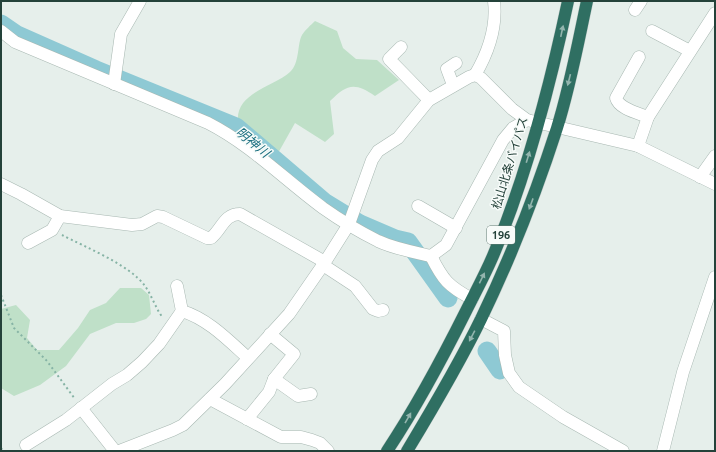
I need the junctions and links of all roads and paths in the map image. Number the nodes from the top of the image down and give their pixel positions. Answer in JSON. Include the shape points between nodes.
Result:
{"nodes":[{"id":1,"x":140,"y":1,"type":"edge"},
{"id":2,"x":494,"y":1,"type":"edge"},
{"id":3,"x":568,"y":1,"type":"edge"},
{"id":4,"x":587,"y":1,"type":"edge"},
{"id":5,"x":715,"y":13,"type":"edge"},
{"id":6,"x":1,"y":31,"type":"edge"},
{"id":7,"x":652,"y":31,"type":"dead end"},
{"id":8,"x":401,"y":48,"type":"dead end"},
{"id":9,"x":690,"y":51,"type":"junction"},
{"id":10,"x":640,"y":57,"type":"dead end"},
{"id":11,"x":456,"y":63,"type":"dead end"},
{"id":12,"x":475,"y":75,"type":"junction"},
{"id":13,"x":114,"y":84,"type":"junction"},
{"id":14,"x":454,"y":85,"type":"junction"},
{"id":15,"x":429,"y":100,"type":"junction"},
{"id":16,"x":648,"y":117,"type":"junction"},
{"id":17,"x":533,"y":121,"type":"junction"},
{"id":18,"x":557,"y":126,"type":"junction"},
{"id":19,"x":638,"y":146,"type":"junction"},
{"id":20,"x":715,"y":156,"type":"edge"},
{"id":21,"x":700,"y":177,"type":"junction"},
{"id":22,"x":1,"y":184,"type":"edge"},
{"id":23,"x":715,"y":184,"type":"edge"},
{"id":24,"x":418,"y":206,"type":"dead end"},
{"id":25,"x":60,"y":216,"type":"junction"},
{"id":26,"x":349,"y":224,"type":"junction"},
{"id":27,"x":456,"y":228,"type":"junction"},
{"id":28,"x":52,"y":230,"type":"junction"},
{"id":29,"x":28,"y":243,"type":"dead end"},
{"id":30,"x":426,"y":254,"type":"junction"},
{"id":31,"x":324,"y":263,"type":"junction"},
{"id":32,"x":715,"y":277,"type":"edge"},
{"id":33,"x":177,"y":286,"type":"dead end"},
{"id":34,"x":1,"y":295,"type":"edge"},
{"id":35,"x":472,"y":299,"type":"junction"},
{"id":36,"x":383,"y":310,"type":"dead end"},
{"id":37,"x":182,"y":311,"type":"junction"},
{"id":38,"x":481,"y":319,"type":"junction"},
{"id":39,"x":171,"y":326,"type":"junction"},
{"id":40,"x":270,"y":334,"type":"junction"},
{"id":41,"x":248,"y":358,"type":"junction"},
{"id":42,"x":274,"y":379,"type":"junction"},
{"id":43,"x":311,"y":394,"type":"dead end"},
{"id":44,"x":210,"y":399,"type":"junction"},
{"id":45,"x":81,"y":408,"type":"junction"},
{"id":46,"x":247,"y":419,"type":"junction"},
{"id":47,"x":26,"y":445,"type":"dead end"},
{"id":48,"x":1,"y":448,"type":"edge"},
{"id":49,"x":3,"y":451,"type":"edge"},
{"id":50,"x":115,"y":451,"type":"edge"},
{"id":51,"x":118,"y":451,"type":"edge"},
{"id":52,"x":328,"y":451,"type":"edge"},
{"id":53,"x":387,"y":451,"type":"edge"},
{"id":54,"x":407,"y":451,"type":"edge"},
{"id":55,"x":623,"y":451,"type":"edge"},
{"id":56,"x":663,"y":451,"type":"edge"}],
"edges":[{"from":1,"to":13,"type":"street","via":[[121,34]]},
{"from":2,"to":12,"type":"street","via":[[490,42],[485,58]]},
{"from":17,"to":3,"type":"highway","name":"松山北条バイパス","number":"196","one_way":true,"via":[[559,44]]},
{"from":4,"to":18,"type":"highway","number":"196","one_way":true},
{"from":5,"to":9,"type":"street"},
{"from":6,"to":13,"type":"street","via":[[15,42]]},
{"from":7,"to":9,"type":"street"},
{"from":8,"to":15,"type":"street","via":[[389,59]]},
{"from":9,"to":16,"type":"street"},
{"from":10,"to":16,"type":"street","via":[[616,98],[622,106]]},
{"from":11,"to":14,"type":"street","via":[[447,69]]},
{"from":12,"to":14,"type":"street"},
{"from":12,"to":17,"type":"street","via":[[512,109]]},
{"from":13,"to":26,"type":"street","via":[[227,133],[324,209]]},
{"from":14,"to":15,"type":"street"},
{"from":15,"to":26,"type":"street","via":[[398,138],[378,151],[372,160]]},
{"from":16,"to":19,"type":"street"},
{"from":17,"to":18,"type":"street"},
{"from":17,"to":27,"type":"street","via":[[513,128],[503,140]]},
{"from":35,"to":17,"type":"highway","name":"松山北条バイパス","number":"196","one_way":true,"via":[[495,252],[515,200]]},
{"from":18,"to":19,"type":"street"},
{"from":18,"to":38,"type":"highway","number":"196","one_way":true,"via":[[530,206]]},
{"from":19,"to":21,"type":"street"},
{"from":20,"to":21,"type":"street"},
{"from":21,"to":23,"type":"street"},
{"from":22,"to":25,"type":"street"},
{"from":24,"to":27,"type":"street"},
{"from":25,"to":28,"type":"street"},
{"from":25,"to":31,"type":"street","via":[[132,225],[142,224],[157,216],[211,238],[228,218],[233,214],[240,214]]},
{"from":26,"to":30,"type":"street","via":[[379,241]]},
{"from":26,"to":31,"type":"street"},
{"from":27,"to":30,"type":"street","via":[[446,245]]},
{"from":28,"to":29,"type":"street"},
{"from":28,"to":39,"type":"path","via":[[126,269],[145,286],[160,314]]},
{"from":30,"to":35,"type":"street","via":[[447,283]]},
{"from":31,"to":36,"type":"street","via":[[355,286],[373,309]]},
{"from":31,"to":40,"type":"street","via":[[289,314]]},
{"from":32,"to":56,"type":"street","via":[[683,372]]},
{"from":33,"to":37,"type":"street"},
{"from":34,"to":45,"type":"path","via":[[14,328],[47,362]]},
{"from":53,"to":35,"type":"highway","name":"松山北条バイパス","number":"196","one_way":true,"via":[[440,363]]},
{"from":37,"to":39,"type":"street"},
{"from":37,"to":41,"type":"street","via":[[205,322]]},
{"from":38,"to":54,"type":"highway","number":"196","one_way":true},
{"from":38,"to":55,"type":"street","via":[[504,331],[509,372],[519,387],[563,417]]},
{"from":39,"to":45,"type":"street","via":[[142,362]]},
{"from":40,"to":41,"type":"street"},
{"from":40,"to":42,"type":"street","via":[[294,354]]},
{"from":41,"to":44,"type":"street"},
{"from":42,"to":43,"type":"street","via":[[298,396]]},
{"from":42,"to":46,"type":"street","via":[[269,392]]},
{"from":44,"to":46,"type":"street"},
{"from":44,"to":51,"type":"street","via":[[183,425]]},
{"from":45,"to":47,"type":"street"},
{"from":45,"to":50,"type":"street"},
{"from":46,"to":52,"type":"street","via":[[281,437],[301,437],[320,443]]},
{"from":48,"to":49,"type":"path"}]}
